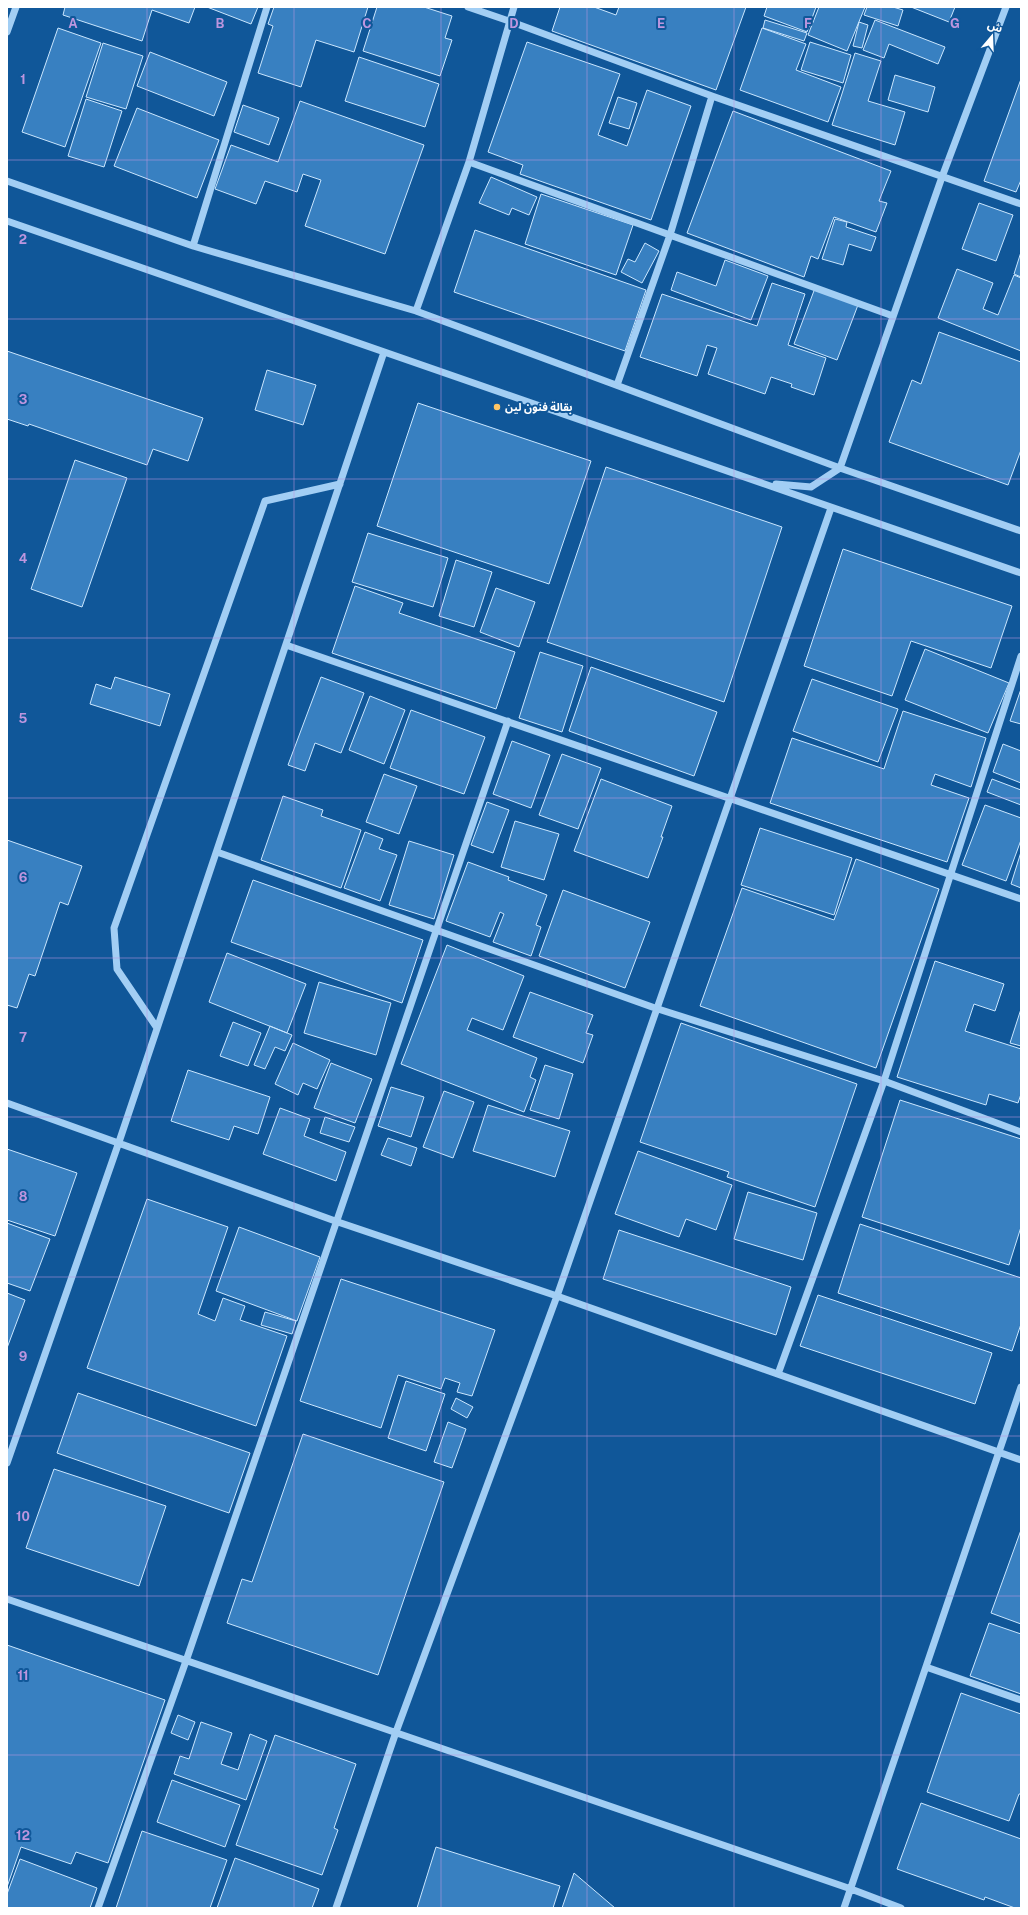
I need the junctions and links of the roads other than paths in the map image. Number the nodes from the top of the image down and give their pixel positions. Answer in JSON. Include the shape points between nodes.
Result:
{"nodes":[{"id":1,"x":16,"y":7,"type":"edge"},
{"id":2,"x":267,"y":7,"type":"edge"},
{"id":3,"x":468,"y":7,"type":"edge"},
{"id":4,"x":514,"y":7,"type":"edge"},
{"id":5,"x":1006,"y":7,"type":"edge"},
{"id":6,"x":510,"y":21,"type":"junction"},
{"id":7,"x":7,"y":32,"type":"edge"},
{"id":8,"x":712,"y":96,"type":"junction"},
{"id":9,"x":469,"y":162,"type":"junction"},
{"id":10,"x":942,"y":177,"type":"junction"},
{"id":11,"x":7,"y":181,"type":"edge"},
{"id":12,"x":1021,"y":204,"type":"edge"},
{"id":13,"x":7,"y":221,"type":"edge"},
{"id":14,"x":670,"y":235,"type":"junction"},
{"id":15,"x":193,"y":246,"type":"junction"},
{"id":16,"x":416,"y":311,"type":"junction"},
{"id":17,"x":893,"y":316,"type":"junction"},
{"id":18,"x":384,"y":352,"type":"junction"},
{"id":19,"x":618,"y":385,"type":"junction"},
{"id":20,"x":840,"y":468,"type":"junction"},
{"id":21,"x":747,"y":478,"type":"junction"},
{"id":22,"x":340,"y":484,"type":"junction"},
{"id":23,"x":831,"y":508,"type":"junction"},
{"id":24,"x":1021,"y":531,"type":"edge"},
{"id":25,"x":1021,"y":573,"type":"edge"},
{"id":26,"x":286,"y":645,"type":"junction"},
{"id":27,"x":1021,"y":656,"type":"edge"},
{"id":28,"x":508,"y":721,"type":"junction"},
{"id":29,"x":730,"y":797,"type":"junction"},
{"id":30,"x":217,"y":852,"type":"junction"},
{"id":31,"x":951,"y":875,"type":"junction"},
{"id":32,"x":1021,"y":899,"type":"edge"},
{"id":33,"x":438,"y":930,"type":"junction"},
{"id":34,"x":655,"y":1008,"type":"junction"},
{"id":35,"x":157,"y":1028,"type":"junction"},
{"id":36,"x":884,"y":1081,"type":"junction"},
{"id":37,"x":7,"y":1103,"type":"edge"},
{"id":38,"x":1021,"y":1132,"type":"edge"},
{"id":39,"x":119,"y":1142,"type":"junction"},
{"id":40,"x":338,"y":1222,"type":"junction"},
{"id":41,"x":556,"y":1296,"type":"junction"},
{"id":42,"x":778,"y":1374,"type":"junction"},
{"id":43,"x":1021,"y":1387,"type":"edge"},
{"id":44,"x":999,"y":1452,"type":"junction"},
{"id":45,"x":1021,"y":1460,"type":"edge"},
{"id":46,"x":7,"y":1463,"type":"edge"},
{"id":47,"x":7,"y":1599,"type":"edge"},
{"id":48,"x":186,"y":1661,"type":"junction"},
{"id":49,"x":926,"y":1667,"type":"junction"},
{"id":50,"x":1021,"y":1700,"type":"edge"},
{"id":51,"x":396,"y":1732,"type":"junction"},
{"id":52,"x":851,"y":1889,"type":"junction"},
{"id":53,"x":98,"y":1908,"type":"edge"},
{"id":54,"x":336,"y":1908,"type":"edge"},
{"id":55,"x":844,"y":1908,"type":"edge"},
{"id":56,"x":901,"y":1908,"type":"edge"}],
"edges":[{"from":1,"to":7,"type":"street"},
{"from":2,"to":15,"type":"street"},
{"from":3,"to":6,"type":"street"},
{"from":4,"to":6,"type":"street"},
{"from":5,"to":10,"type":"street"},
{"from":6,"to":8,"type":"street"},
{"from":6,"to":9,"type":"street"},
{"from":8,"to":10,"type":"street"},
{"from":8,"to":14,"type":"street"},
{"from":9,"to":14,"type":"street"},
{"from":9,"to":16,"type":"street"},
{"from":10,"to":12,"type":"street"},
{"from":10,"to":17,"type":"street"},
{"from":11,"to":15,"type":"street"},
{"from":13,"to":18,"type":"street"},
{"from":14,"to":17,"type":"street"},
{"from":14,"to":19,"type":"street"},
{"from":15,"to":16,"type":"street"},
{"from":16,"to":19,"type":"street"},
{"from":17,"to":20,"type":"street"},
{"from":18,"to":21,"type":"street"},
{"from":18,"to":22,"type":"street"},
{"from":19,"to":20,"type":"street"},
{"from":20,"to":21,"type":"street","via":[[811,487],[784,486]]},
{"from":20,"to":24,"type":"street"},
{"from":21,"to":23,"type":"street"},
{"from":22,"to":26,"type":"street"},
{"from":22,"to":35,"type":"street","via":[[265,501],[114,928],[117,969]]},
{"from":23,"to":25,"type":"street"},
{"from":23,"to":29,"type":"street"},
{"from":26,"to":28,"type":"street"},
{"from":26,"to":30,"type":"street"},
{"from":27,"to":31,"type":"street"},
{"from":28,"to":29,"type":"street"},
{"from":28,"to":33,"type":"street"},
{"from":29,"to":31,"type":"street"},
{"from":29,"to":34,"type":"street"},
{"from":30,"to":33,"type":"street"},
{"from":30,"to":35,"type":"street"},
{"from":31,"to":32,"type":"street"},
{"from":31,"to":36,"type":"street"},
{"from":33,"to":34,"type":"street"},
{"from":33,"to":40,"type":"street"},
{"from":34,"to":36,"type":"street"},
{"from":34,"to":41,"type":"street"},
{"from":35,"to":39,"type":"street"},
{"from":36,"to":38,"type":"street"},
{"from":36,"to":42,"type":"street"},
{"from":37,"to":39,"type":"street"},
{"from":39,"to":40,"type":"street"},
{"from":39,"to":46,"type":"street"},
{"from":40,"to":41,"type":"street"},
{"from":40,"to":48,"type":"street"},
{"from":41,"to":42,"type":"street"},
{"from":41,"to":51,"type":"street"},
{"from":42,"to":44,"type":"street"},
{"from":43,"to":44,"type":"street"},
{"from":44,"to":45,"type":"street"},
{"from":44,"to":49,"type":"street"},
{"from":47,"to":48,"type":"street"},
{"from":48,"to":51,"type":"street"},
{"from":48,"to":53,"type":"street"},
{"from":49,"to":50,"type":"street"},
{"from":49,"to":52,"type":"street"},
{"from":51,"to":52,"type":"street"},
{"from":51,"to":54,"type":"street"},
{"from":52,"to":55,"type":"street"},
{"from":52,"to":56,"type":"street"}]}
